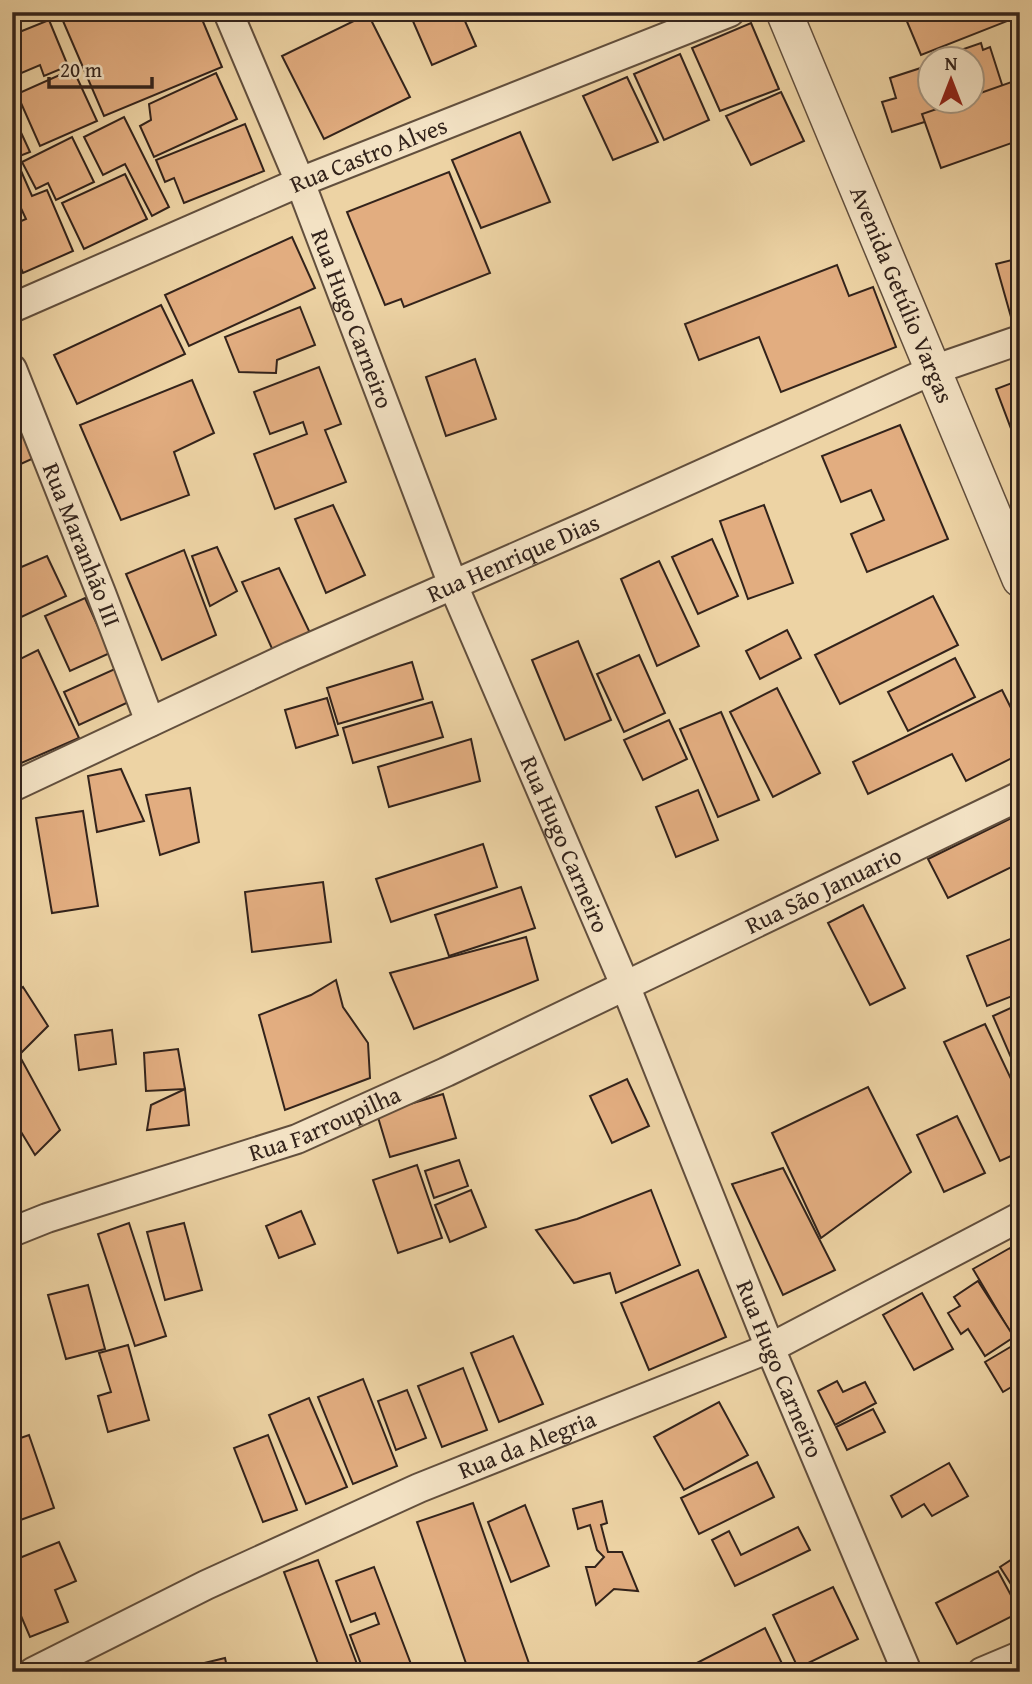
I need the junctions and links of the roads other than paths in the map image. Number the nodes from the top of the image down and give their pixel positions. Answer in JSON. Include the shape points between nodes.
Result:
{"nodes":[{"id":1,"x":228,"y":12,"type":"edge"},
{"id":2,"x":730,"y":12,"type":"edge"},
{"id":3,"x":784,"y":12,"type":"edge"},
{"id":4,"x":300,"y":182,"type":"junction"},
{"id":5,"x":12,"y":308,"type":"edge"},
{"id":6,"x":1020,"y":340,"type":"edge"},
{"id":7,"x":12,"y":369,"type":"edge"},
{"id":8,"x":933,"y":369,"type":"junction"},
{"id":9,"x":1020,"y":579,"type":"edge"},
{"id":10,"x":453,"y":585,"type":"junction"},
{"id":11,"x":150,"y":722,"type":"junction"},
{"id":12,"x":12,"y":788,"type":"edge"},
{"id":13,"x":1020,"y":796,"type":"edge"},
{"id":14,"x":625,"y":985,"type":"junction"},
{"id":15,"x":1020,"y":1217,"type":"edge"},
{"id":16,"x":12,"y":1232,"type":"edge"},
{"id":17,"x":770,"y":1348,"type":"junction"},
{"id":18,"x":1020,"y":1656,"type":"edge"},
{"id":19,"x":33,"y":1672,"type":"edge"},
{"id":20,"x":907,"y":1672,"type":"edge"},
{"id":21,"x":982,"y":1672,"type":"edge"}],
"edges":[{"from":1,"to":4,"type":"street","name":"Rua Hugo Carneiro"},
{"from":2,"to":4,"type":"street","name":"Rua Castro Alves"},
{"from":3,"to":8,"type":"street","name":"Avenida Getúlio Vargas"},
{"from":4,"to":5,"type":"street","name":"Rua Castro Alves"},
{"from":4,"to":10,"type":"street","name":"Rua Hugo Carneiro"},
{"from":6,"to":8,"type":"street","name":"Rua Henrique Dias"},
{"from":7,"to":11,"type":"street","name":"Rua Maranhão III"},
{"from":8,"to":9,"type":"street","name":"Avenida Getúlio Vargas"},
{"from":8,"to":10,"type":"street","name":"Rua Henrique Dias"},
{"from":10,"to":11,"type":"street","name":"Rua Henrique Dias"},
{"from":10,"to":14,"type":"street","name":"Rua Hugo Carneiro"},
{"from":11,"to":12,"type":"street","name":"Rua Henrique Dias"},
{"from":13,"to":14,"type":"street","name":"Rua São Januario"},
{"from":14,"to":16,"type":"street","name":"Rua Farroupilha","via":[[297,1139]]},
{"from":14,"to":17,"type":"street","name":"Rua Hugo Carneiro"},
{"from":15,"to":17,"type":"street","name":"Rua da Alegria"},
{"from":17,"to":19,"type":"street","name":"Rua da Alegria","via":[[419,1488],[206,1585]]},
{"from":17,"to":20,"type":"street","name":"Rua Hugo Carneiro"},
{"from":18,"to":21,"type":"street"}]}
